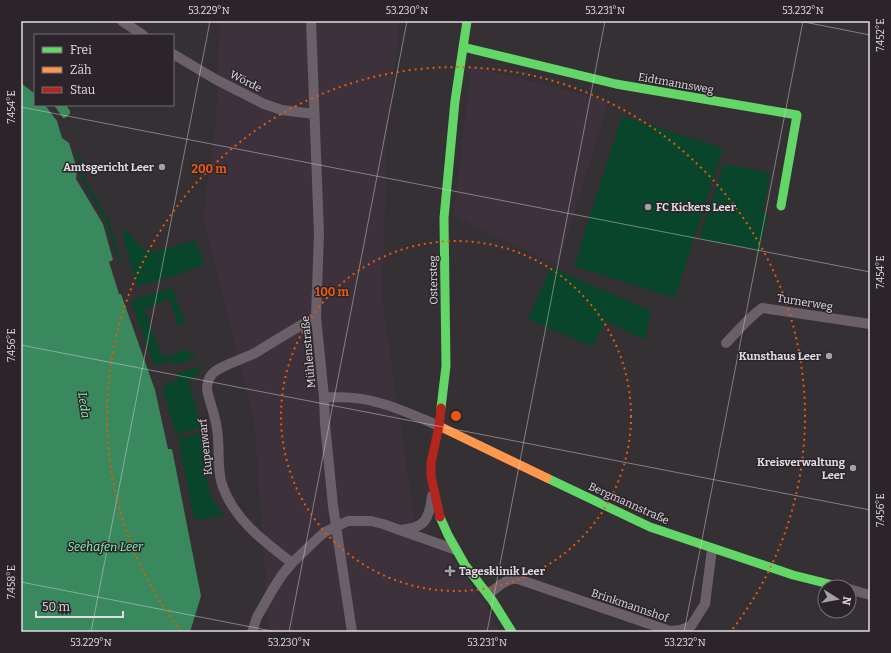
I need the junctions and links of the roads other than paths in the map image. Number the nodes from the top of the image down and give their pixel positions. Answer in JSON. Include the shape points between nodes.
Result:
{"nodes":[{"id":1,"x":122,"y":21,"type":"edge"},
{"id":2,"x":311,"y":21,"type":"edge"},
{"id":3,"x":467,"y":21,"type":"edge"},
{"id":4,"x":142,"y":34,"type":"edge"},
{"id":5,"x":463,"y":47,"type":"junction"},
{"id":6,"x":174,"y":55,"type":"edge"},
{"id":7,"x":314,"y":114,"type":"junction"},
{"id":8,"x":781,"y":206,"type":"dead end"},
{"id":9,"x":316,"y":317,"type":"junction"},
{"id":10,"x":870,"y":324,"type":"edge"},
{"id":11,"x":726,"y":343,"type":"dead end"},
{"id":12,"x":324,"y":397,"type":"junction"},
{"id":13,"x":439,"y":426,"type":"junction"},
{"id":14,"x":433,"y":490,"type":"junction"},
{"id":15,"x":337,"y":526,"type":"junction"},
{"id":16,"x":398,"y":530,"type":"junction"},
{"id":17,"x":712,"y":548,"type":"junction"},
{"id":18,"x":456,"y":550,"type":"junction"},
{"id":19,"x":292,"y":563,"type":"junction"},
{"id":20,"x":817,"y":581,"type":"edge"},
{"id":21,"x":857,"y":591,"type":"edge"},
{"id":22,"x":488,"y":595,"type":"junction"},
{"id":23,"x":870,"y":595,"type":"edge"},
{"id":24,"x":252,"y":632,"type":"edge"},
{"id":25,"x":352,"y":632,"type":"edge"},
{"id":26,"x":512,"y":632,"type":"edge"}],
"edges":[{"from":1,"to":4,"type":"street"},
{"from":2,"to":7,"type":"street","name":"Mühlenstraße"},
{"from":3,"to":5,"type":"street","name":"Ostersteg"},
{"from":5,"to":8,"type":"street","name":"Eidtmannsweg","via":[[616,84],[796,115]]},
{"from":5,"to":13,"type":"street","name":"Ostersteg","via":[[444,218],[446,355]]},
{"from":6,"to":7,"type":"street","name":"Wörde","via":[[264,104],[282,110]]},
{"from":7,"to":9,"type":"street","name":"Mühlenstraße","via":[[319,234]]},
{"from":9,"to":12,"type":"street","name":"Mühlenstraße"},
{"from":9,"to":19,"type":"street","name":"Kupenwarf","via":[[254,354],[217,370],[208,380],[207,390],[217,429],[221,479],[230,502],[250,528]]},
{"from":10,"to":11,"type":"street","name":"Turnerweg","via":[[762,308]]},
{"from":12,"to":13,"type":"street","via":[[375,402]]},
{"from":12,"to":15,"type":"street","name":"Mühlenstraße","via":[[324,424]]},
{"from":13,"to":14,"type":"street","name":"Ostersteg","via":[[431,463]]},
{"from":13,"to":17,"type":"street","name":"Bergmannstraße","via":[[650,527]]},
{"from":14,"to":16,"type":"street","via":[[426,521],[416,528]]},
{"from":14,"to":18,"type":"street","name":"Ostersteg","via":[[440,517]]},
{"from":15,"to":16,"type":"street","via":[[348,522],[365,521]]},
{"from":15,"to":19,"type":"street","via":[[318,538]]},
{"from":15,"to":25,"type":"street","name":"Mühlenstraße"},
{"from":16,"to":18,"type":"street"},
{"from":17,"to":20,"type":"street","name":"Bergmannstraße"},
{"from":17,"to":22,"type":"street","name":"Brinkmannshof","via":[[705,604],[692,625],[680,630],[670,631],[515,578],[501,583]]},
{"from":18,"to":22,"type":"street","name":"Ostersteg"},
{"from":19,"to":24,"type":"street","via":[[273,589]]},
{"from":21,"to":23,"type":"street"},
{"from":22,"to":26,"type":"street","name":"Ostersteg"}]}
